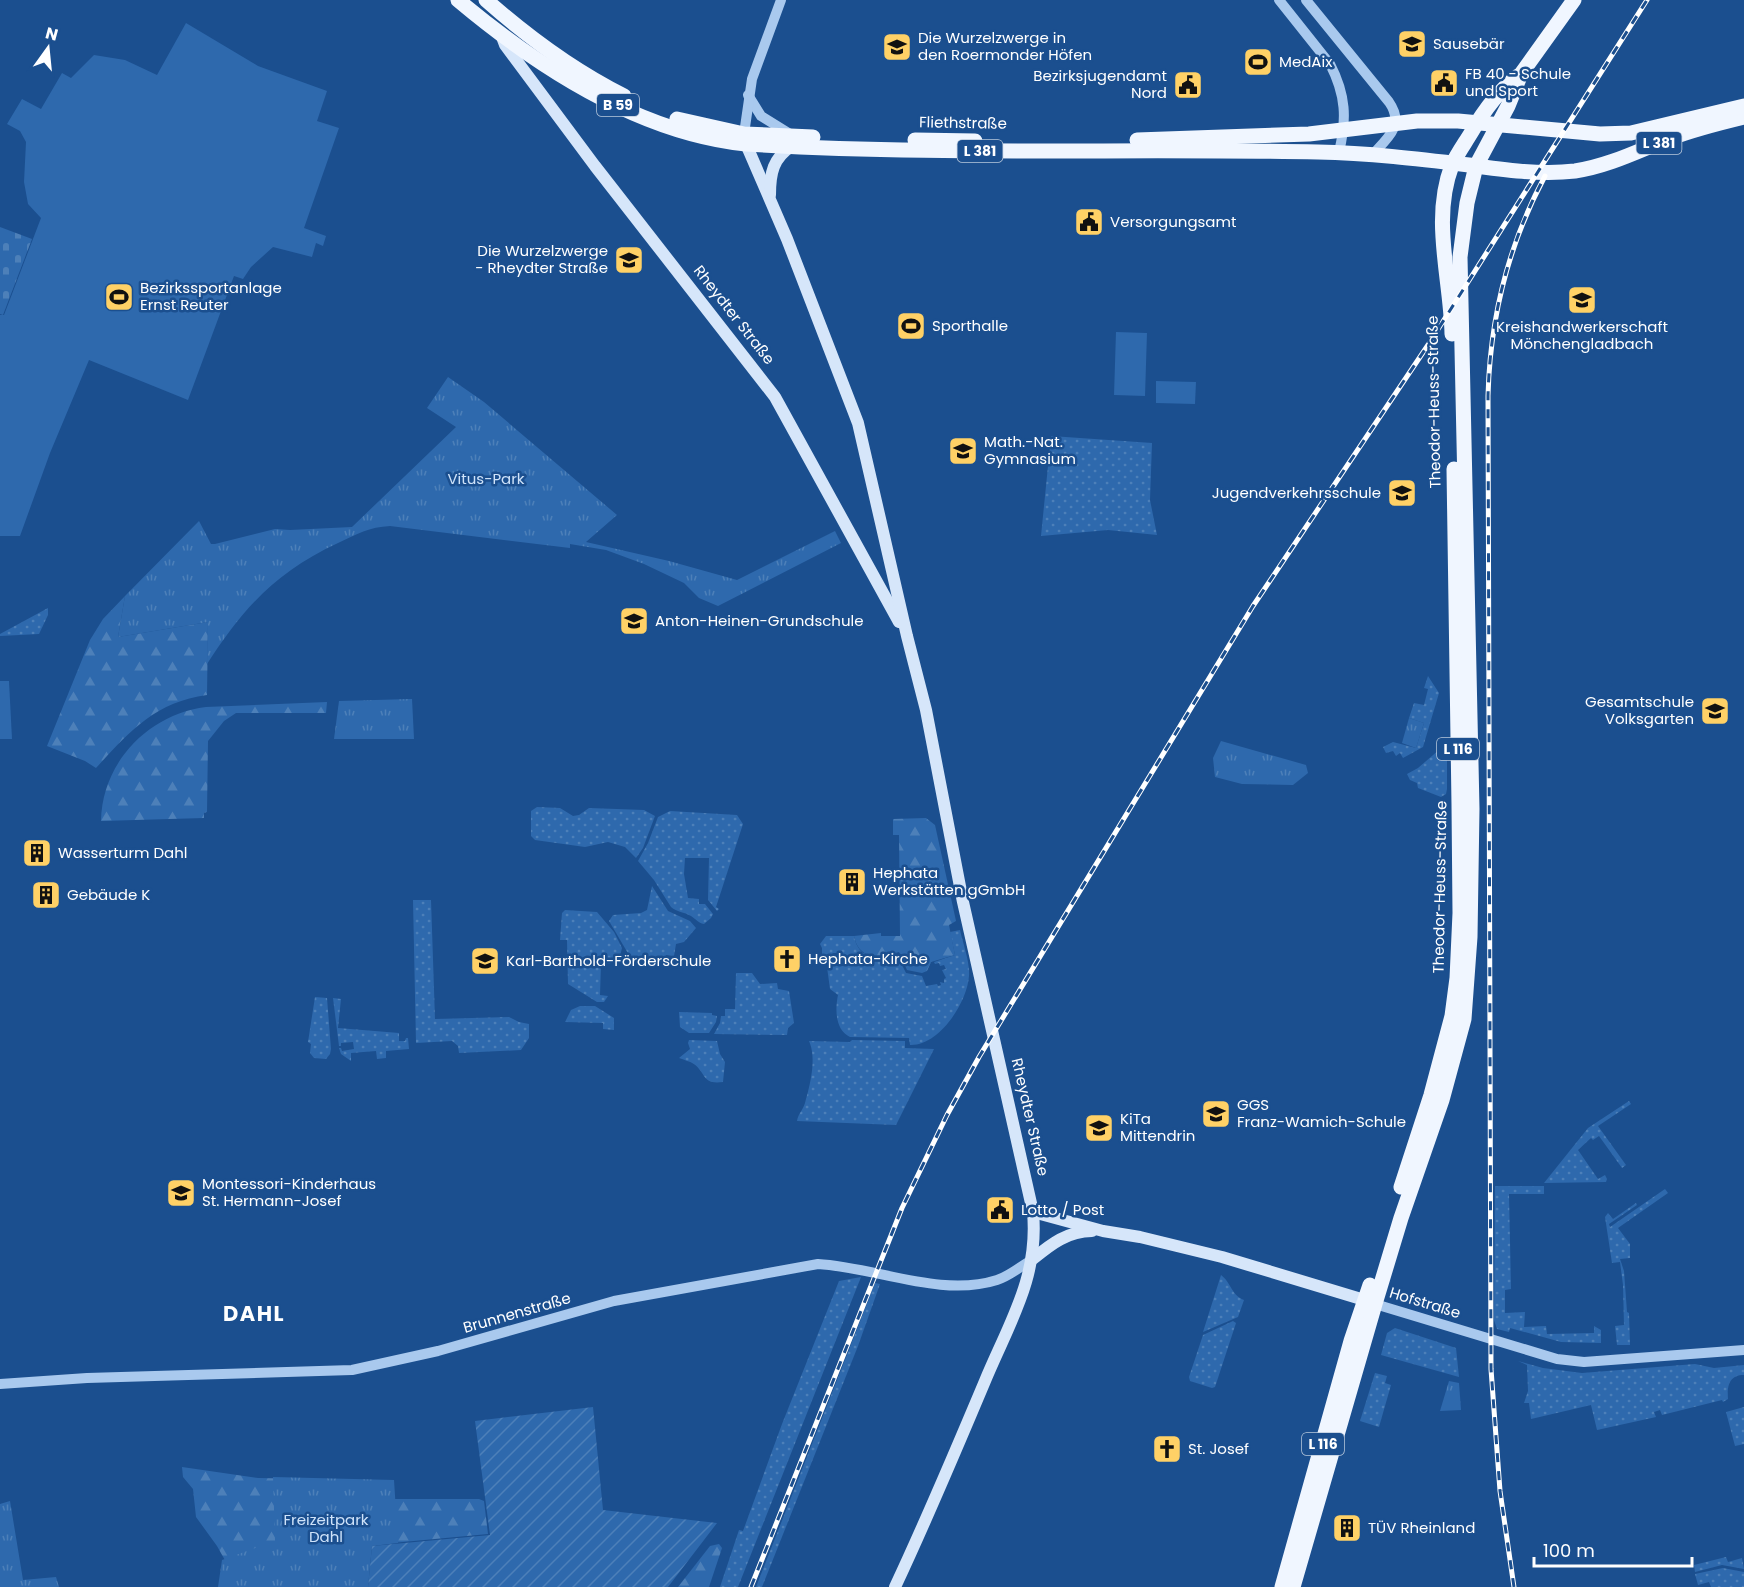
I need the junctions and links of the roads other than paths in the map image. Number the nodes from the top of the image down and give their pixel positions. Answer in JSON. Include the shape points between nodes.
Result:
{"nodes":[{"id":1,"x":462,"y":0,"type":"edge"},
{"id":2,"x":486,"y":0,"type":"edge"},
{"id":3,"x":781,"y":0,"type":"edge"},
{"id":4,"x":1279,"y":0,"type":"edge"},
{"id":5,"x":1306,"y":0,"type":"edge"},
{"id":6,"x":1574,"y":0,"type":"edge"},
{"id":7,"x":502,"y":37,"type":"junction"},
{"id":8,"x":1521,"y":74,"type":"junction"},
{"id":9,"x":748,"y":95,"type":"junction"},
{"id":10,"x":1744,"y":106,"type":"edge"},
{"id":11,"x":1744,"y":117,"type":"edge"},
{"id":12,"x":1397,"y":123,"type":"junction"},
{"id":13,"x":1477,"y":123,"type":"junction"},
{"id":14,"x":1497,"y":124,"type":"junction"},
{"id":15,"x":1526,"y":127,"type":"junction"},
{"id":16,"x":1345,"y":130,"type":"junction"},
{"id":17,"x":745,"y":139,"type":"junction"},
{"id":18,"x":793,"y":141,"type":"junction"},
{"id":19,"x":1466,"y":141,"type":"junction"},
{"id":20,"x":1487,"y":143,"type":"junction"},
{"id":21,"x":1339,"y":152,"type":"junction"},
{"id":22,"x":1372,"y":155,"type":"junction"},
{"id":23,"x":1429,"y":160,"type":"junction"},
{"id":24,"x":1453,"y":164,"type":"junction"},
{"id":25,"x":1476,"y":166,"type":"junction"},
{"id":26,"x":771,"y":199,"type":"junction"},
{"id":27,"x":890,"y":564,"type":"junction"},
{"id":28,"x":872,"y":573,"type":"junction"},
{"id":29,"x":907,"y":636,"type":"junction"},
{"id":30,"x":1033,"y":1212,"type":"junction"},
{"id":31,"x":1103,"y":1231,"type":"junction"},
{"id":32,"x":1033,"y":1259,"type":"junction"},
{"id":33,"x":1370,"y":1302,"type":"junction"},
{"id":34,"x":1744,"y":1350,"type":"edge"},
{"id":35,"x":0,"y":1384,"type":"edge"},
{"id":36,"x":895,"y":1587,"type":"edge"},
{"id":37,"x":1282,"y":1587,"type":"edge"},
{"id":38,"x":1293,"y":1587,"type":"edge"}],
"edges":[{"from":1,"to":7,"type":"main road","number":"B 59"},
{"from":2,"to":17,"type":"main road","name":"Fliethstraße","number":"B 59","via":[[525,34],[606,87],[664,115]]},
{"from":3,"to":9,"type":"street"},
{"from":4,"to":16,"type":"street","via":[[1330,64],[1343,100]]},
{"from":5,"to":12,"type":"street","via":[[1389,102]]},
{"from":6,"to":8,"type":"main road","number":"L 116"},
{"from":7,"to":17,"type":"main road","name":"Fliethstraße","number":"B 59","via":[[590,91],[660,124],[721,141]]},
{"from":7,"to":28,"type":"main road","name":"Rheydter Straße","number":"B 59","via":[[596,166],[775,397]]},
{"from":8,"to":13,"type":"main road","number":"L 116","via":[[1496,97]]},
{"from":8,"to":14,"type":"main road","number":"L 116"},
{"from":9,"to":17,"type":"street"},
{"from":9,"to":18,"type":"street","via":[[761,116]]},
{"from":10,"to":15,"type":"main road","number":"L 381","via":[[1631,133]]},
{"from":11,"to":25,"type":"main road","number":"L 381","via":[[1575,171]]},
{"from":12,"to":13,"type":"main road","name":"Fliethstraße","number":"L 381"},
{"from":12,"to":16,"type":"main road","name":"Fliethstraße","number":"L 381"},
{"from":12,"to":22,"type":"street"},
{"from":13,"to":14,"type":"main road","number":"L 381"},
{"from":13,"to":19,"type":"main road","number":"L 116"},
{"from":14,"to":15,"type":"main road","number":"L 381"},
{"from":14,"to":19,"type":"main road"},
{"from":14,"to":20,"type":"main road","number":"L 116"},
{"from":15,"to":20,"type":"main road"},
{"from":16,"to":18,"type":"main road","name":"Fliethstraße","number":"L 381","via":[[1060,142]]},
{"from":16,"to":21,"type":"street"},
{"from":17,"to":18,"type":"main road","name":"Fliethstraße","number":"L 381"},
{"from":17,"to":26,"type":"main road","name":"Rheydter Straße","number":"B 59"},
{"from":18,"to":21,"type":"main road","name":"Fliethstraße","number":"L 381","via":[[999,152]]},
{"from":18,"to":26,"type":"main road","number":"B 59","via":[[774,164]]},
{"from":19,"to":23,"type":"main road"},
{"from":19,"to":24,"type":"main road","number":"L 116"},
{"from":20,"to":24,"type":"main road"},
{"from":20,"to":25,"type":"main road","number":"L 116"},
{"from":21,"to":22,"type":"main road","name":"Fliethstraße","number":"L 381"},
{"from":22,"to":23,"type":"main road","name":"Fliethstraße","number":"L 381"},
{"from":23,"to":24,"type":"main road","name":"Fliethstraße","number":"L 381"},
{"from":24,"to":25,"type":"main road","number":"L 381"},
{"from":24,"to":33,"type":"main road","name":"Theodor-Heuss-Straße","number":"L 116","via":[[1442,222],[1452,324],[1460,816],[1457,978],[1452,1016],[1431,1095]]},
{"from":25,"to":33,"type":"main road","name":"Theodor-Heuss-Straße","number":"L 116","via":[[1460,257],[1472,809],[1464,1019],[1442,1100]]},
{"from":26,"to":27,"type":"main road","name":"Rheydter Straße","number":"B 59","via":[[858,423]]},
{"from":27,"to":28,"type":"main road"},
{"from":27,"to":29,"type":"main road","name":"Rheydter Straße","number":"B 59"},
{"from":28,"to":29,"type":"main road","name":"Rheydter Straße","number":"B 59"},
{"from":29,"to":30,"type":"main road","name":"Rheydter Straße","number":"B 59"},
{"from":30,"to":31,"type":"main road","name":"Hofstraße"},
{"from":30,"to":32,"type":"main road","name":"Rheydter Straße","number":"B 59"},
{"from":31,"to":32,"type":"main road","name":"Hofstraße","via":[[1082,1231],[1063,1237]]},
{"from":31,"to":33,"type":"main road","name":"Hofstraße","via":[[1222,1257]]},
{"from":32,"to":35,"type":"street","name":"Brunnenstraße","via":[[999,1280],[952,1285],[818,1264],[614,1301],[438,1352],[352,1370]]},
{"from":32,"to":36,"type":"main road","name":"Rheydter Straße","number":"B 59","via":[[1022,1296]]},
{"from":33,"to":34,"type":"street","name":"Hofstraße","via":[[1572,1361]]},
{"from":33,"to":37,"type":"main road","name":"Theodor-Heuss-Straße","number":"L 116","via":[[1351,1341]]},
{"from":33,"to":38,"type":"main road","name":"Theodor-Heuss-Straße","number":"L 116"}]}
